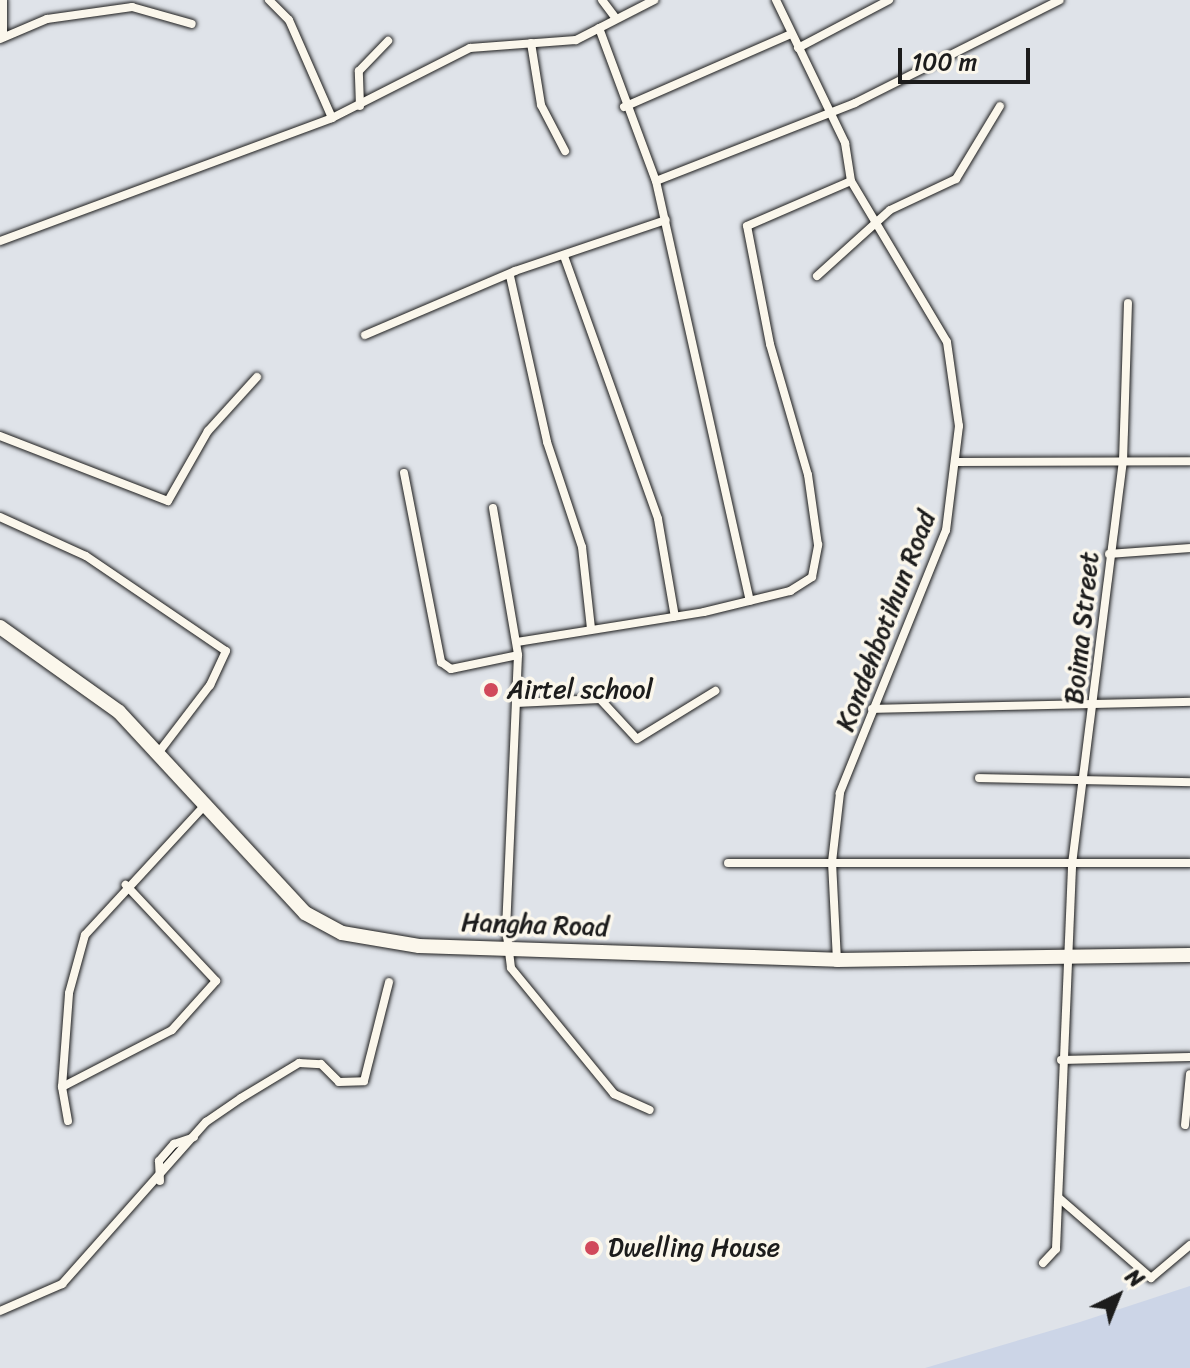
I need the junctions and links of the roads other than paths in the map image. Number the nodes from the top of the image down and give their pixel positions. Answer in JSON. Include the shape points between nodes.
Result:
{"nodes":[{"id":1,"x":3,"y":0,"type":"edge"},
{"id":2,"x":269,"y":0,"type":"edge"},
{"id":3,"x":602,"y":0,"type":"edge"},
{"id":4,"x":654,"y":0,"type":"edge"},
{"id":5,"x":776,"y":0,"type":"edge"},
{"id":6,"x":889,"y":0,"type":"edge"},
{"id":7,"x":1060,"y":0,"type":"edge"},
{"id":8,"x":615,"y":17,"type":"junction"},
{"id":9,"x":192,"y":24,"type":"dead end"},
{"id":10,"x":599,"y":28,"type":"junction"},
{"id":11,"x":791,"y":34,"type":"junction"},
{"id":12,"x":2,"y":38,"type":"edge"},
{"id":13,"x":388,"y":41,"type":"dead end"},
{"id":14,"x":531,"y":43,"type":"junction"},
{"id":15,"x":798,"y":48,"type":"junction"},
{"id":16,"x":360,"y":106,"type":"junction"},
{"id":17,"x":1000,"y":106,"type":"dead end"},
{"id":18,"x":624,"y":107,"type":"junction"},
{"id":19,"x":829,"y":112,"type":"junction"},
{"id":20,"x":332,"y":118,"type":"junction"},
{"id":21,"x":565,"y":151,"type":"dead end"},
{"id":22,"x":656,"y":181,"type":"junction"},
{"id":23,"x":851,"y":181,"type":"junction"},
{"id":24,"x":666,"y":220,"type":"junction"},
{"id":25,"x":874,"y":222,"type":"junction"},
{"id":26,"x":1,"y":237,"type":"edge"},
{"id":27,"x":564,"y":256,"type":"junction"},
{"id":28,"x":510,"y":276,"type":"junction"},
{"id":29,"x":817,"y":276,"type":"dead end"},
{"id":30,"x":1128,"y":303,"type":"dead end"},
{"id":31,"x":365,"y":335,"type":"dead end"},
{"id":32,"x":257,"y":377,"type":"dead end"},
{"id":33,"x":0,"y":436,"type":"edge"},
{"id":34,"x":1190,"y":461,"type":"edge"},
{"id":35,"x":958,"y":462,"type":"junction"},
{"id":36,"x":1123,"y":462,"type":"junction"},
{"id":37,"x":404,"y":473,"type":"dead end"},
{"id":38,"x":493,"y":508,"type":"dead end"},
{"id":39,"x":0,"y":517,"type":"edge"},
{"id":40,"x":1190,"y":548,"type":"edge"},
{"id":41,"x":1109,"y":554,"type":"junction"},
{"id":42,"x":750,"y":601,"type":"junction"},
{"id":43,"x":675,"y":617,"type":"junction"},
{"id":44,"x":0,"y":627,"type":"edge"},
{"id":45,"x":591,"y":629,"type":"junction"},
{"id":46,"x":517,"y":642,"type":"junction"},
{"id":47,"x":518,"y":655,"type":"junction"},
{"id":48,"x":715,"y":691,"type":"dead end"},
{"id":49,"x":1190,"y":702,"type":"edge"},
{"id":50,"x":516,"y":703,"type":"junction"},
{"id":51,"x":1095,"y":703,"type":"junction"},
{"id":52,"x":872,"y":709,"type":"junction"},
{"id":53,"x":159,"y":752,"type":"junction"},
{"id":54,"x":979,"y":778,"type":"dead end"},
{"id":55,"x":1190,"y":782,"type":"edge"},
{"id":56,"x":1082,"y":785,"type":"junction"},
{"id":57,"x":206,"y":804,"type":"junction"},
{"id":58,"x":832,"y":862,"type":"junction"},
{"id":59,"x":728,"y":863,"type":"dead end"},
{"id":60,"x":1190,"y":863,"type":"edge"},
{"id":61,"x":1072,"y":864,"type":"junction"},
{"id":62,"x":126,"y":885,"type":"junction"},
{"id":63,"x":509,"y":948,"type":"junction"},
{"id":64,"x":1190,"y":955,"type":"edge"},
{"id":65,"x":1071,"y":958,"type":"junction"},
{"id":66,"x":837,"y":960,"type":"junction"},
{"id":67,"x":389,"y":982,"type":"dead end"},
{"id":68,"x":1190,"y":1057,"type":"edge"},
{"id":69,"x":1061,"y":1060,"type":"junction"},
{"id":70,"x":1190,"y":1074,"type":"edge"},
{"id":71,"x":62,"y":1087,"type":"junction"},
{"id":72,"x":650,"y":1110,"type":"dead end"},
{"id":73,"x":68,"y":1121,"type":"dead end"},
{"id":74,"x":1185,"y":1125,"type":"dead end"},
{"id":75,"x":195,"y":1137,"type":"junction"},
{"id":76,"x":160,"y":1181,"type":"junction"},
{"id":77,"x":1059,"y":1198,"type":"junction"},
{"id":78,"x":1190,"y":1245,"type":"edge"},
{"id":79,"x":1043,"y":1263,"type":"dead end"},
{"id":80,"x":0,"y":1311,"type":"edge"}],
"edges":[{"from":1,"to":12,"type":"street"},
{"from":2,"to":20,"type":"street","via":[[289,20]]},
{"from":3,"to":8,"type":"street"},
{"from":4,"to":8,"type":"street"},
{"from":5,"to":11,"type":"street","name":"Kondehbotihun Road"},
{"from":6,"to":15,"type":"street"},
{"from":7,"to":19,"type":"street"},
{"from":8,"to":10,"type":"street"},
{"from":9,"to":12,"type":"street","via":[[132,7],[47,19]]},
{"from":10,"to":14,"type":"street","via":[[576,40]]},
{"from":10,"to":18,"type":"street"},
{"from":11,"to":15,"type":"street","name":"Kondehbotihun Road"},
{"from":11,"to":18,"type":"street"},
{"from":13,"to":16,"type":"street","via":[[359,71]]},
{"from":14,"to":16,"type":"street","via":[[470,48]]},
{"from":14,"to":21,"type":"street","via":[[541,105]]},
{"from":15,"to":19,"type":"street","name":"Kondehbotihun Road"},
{"from":16,"to":20,"type":"street"},
{"from":17,"to":25,"type":"street","via":[[956,179]]},
{"from":18,"to":22,"type":"street"},
{"from":19,"to":22,"type":"street"},
{"from":19,"to":23,"type":"street","name":"Kondehbotihun Road","via":[[845,143]]},
{"from":20,"to":26,"type":"street"},
{"from":22,"to":24,"type":"street"},
{"from":23,"to":25,"type":"street","name":"Kondehbotihun Road"},
{"from":23,"to":42,"type":"street","via":[[747,226],[770,344],[808,475],[819,565],[804,585]]},
{"from":24,"to":27,"type":"street"},
{"from":24,"to":42,"type":"street","via":[[686,339]]},
{"from":25,"to":29,"type":"street"},
{"from":25,"to":35,"type":"street","name":"Kondehbotihun Road","via":[[947,342]]},
{"from":27,"to":28,"type":"street"},
{"from":27,"to":43,"type":"street","via":[[658,519]]},
{"from":28,"to":31,"type":"street"},
{"from":28,"to":45,"type":"street","via":[[547,442],[582,547]]},
{"from":30,"to":36,"type":"street","name":"Boima Street"},
{"from":32,"to":33,"type":"street","via":[[208,431],[168,501]]},
{"from":34,"to":36,"type":"street"},
{"from":35,"to":36,"type":"street"},
{"from":35,"to":52,"type":"street","name":"Kondehbotihun Road","via":[[946,530]]},
{"from":36,"to":41,"type":"street","name":"Boima Street"},
{"from":37,"to":47,"type":"street","via":[[441,662],[451,669]]},
{"from":38,"to":46,"type":"street"},
{"from":39,"to":53,"type":"street","via":[[86,556],[226,651],[210,685]]},
{"from":40,"to":41,"type":"street"},
{"from":41,"to":51,"type":"street","name":"Boima Street"},
{"from":42,"to":43,"type":"street"},
{"from":43,"to":45,"type":"street"},
{"from":44,"to":53,"type":"highway","name":"Hangha Road","via":[[65,668]]},
{"from":45,"to":46,"type":"street"},
{"from":46,"to":47,"type":"street"},
{"from":47,"to":50,"type":"street"},
{"from":48,"to":50,"type":"street","via":[[637,739],[600,699]]},
{"from":49,"to":51,"type":"street"},
{"from":50,"to":63,"type":"street"},
{"from":51,"to":52,"type":"street"},
{"from":51,"to":56,"type":"street","name":"Boima Street"},
{"from":52,"to":58,"type":"street","name":"Kondehbotihun Road","via":[[840,793]]},
{"from":53,"to":57,"type":"highway","name":"Hangha Road"},
{"from":54,"to":56,"type":"street"},
{"from":55,"to":56,"type":"street"},
{"from":56,"to":61,"type":"street","name":"Boima Street"},
{"from":57,"to":62,"type":"street"},
{"from":57,"to":63,"type":"highway","name":"Hangha Road","via":[[325,926],[419,946]]},
{"from":58,"to":59,"type":"street"},
{"from":58,"to":61,"type":"street"},
{"from":58,"to":66,"type":"street","name":"Kondehbotihun Road"},
{"from":60,"to":61,"type":"street"},
{"from":61,"to":65,"type":"street","name":"Boima Street"},
{"from":62,"to":71,"type":"street","via":[[80,949]]},
{"from":62,"to":71,"type":"street","via":[[216,981],[172,1030]]},
{"from":63,"to":66,"type":"highway","name":"Hangha Road"},
{"from":63,"to":72,"type":"street","via":[[511,968],[534,1004],[614,1094]]},
{"from":64,"to":65,"type":"highway","name":"Hangha Road"},
{"from":65,"to":66,"type":"highway","name":"Hangha Road"},
{"from":65,"to":69,"type":"street","name":"Boima Street"},
{"from":67,"to":75,"type":"street","via":[[364,1081],[339,1082],[321,1064],[299,1063],[223,1109]]},
{"from":68,"to":69,"type":"street"},
{"from":69,"to":77,"type":"street","name":"Boima Street"},
{"from":70,"to":74,"type":"street"},
{"from":71,"to":73,"type":"street"},
{"from":75,"to":76,"type":"street"},
{"from":75,"to":76,"type":"street","via":[[174,1144],[159,1161]]},
{"from":76,"to":80,"type":"street","via":[[145,1188],[62,1284]]},
{"from":77,"to":78,"type":"street","via":[[1151,1278]]},
{"from":77,"to":79,"type":"street","name":"Boima Street","via":[[1056,1249]]}]}
